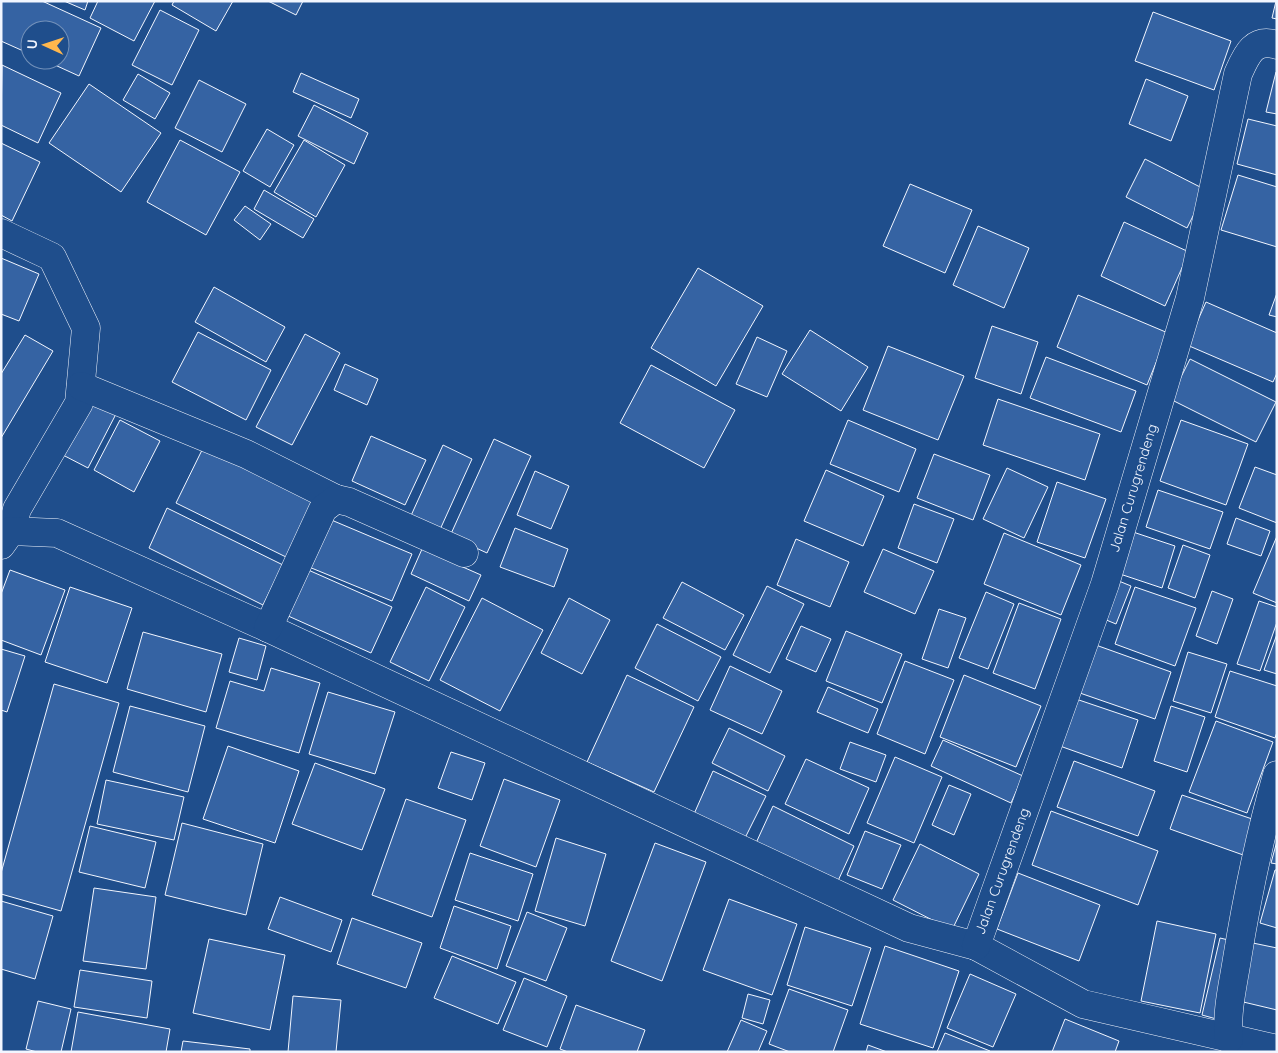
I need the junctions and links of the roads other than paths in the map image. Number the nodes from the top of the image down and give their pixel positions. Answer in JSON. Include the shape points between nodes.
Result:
{"nodes":[{"id":1,"x":1277,"y":45,"type":"edge"},
{"id":2,"x":1,"y":233,"type":"edge"},
{"id":3,"x":81,"y":386,"type":"junction"},
{"id":4,"x":336,"y":499,"type":"junction"},
{"id":5,"x":6,"y":538,"type":"edge"},
{"id":6,"x":464,"y":553,"type":"dead end"},
{"id":7,"x":268,"y":628,"type":"junction"},
{"id":8,"x":1277,"y":775,"type":"edge"},
{"id":9,"x":976,"y":946,"type":"junction"},
{"id":10,"x":1229,"y":1038,"type":"junction"},
{"id":11,"x":1277,"y":1049,"type":"edge"}],
"edges":[{"from":1,"to":9,"type":"street","name":"Jalan Curugrendeng","via":[[1269,42],[1247,52],[1238,74],[1190,298],[1105,584]]},
{"from":2,"to":3,"type":"street","via":[[52,257],[86,328]]},
{"from":3,"to":4,"type":"street","via":[[246,454]]},
{"from":3,"to":5,"type":"street","via":[[79,404],[17,509]]},
{"from":4,"to":6,"type":"street"},
{"from":4,"to":7,"type":"street","via":[[323,509]]},
{"from":5,"to":7,"type":"street","via":[[57,533]]},
{"from":7,"to":9,"type":"street","via":[[908,928]]},
{"from":8,"to":10,"type":"street","via":[[1260,836],[1239,948],[1227,1021]]},
{"from":9,"to":10,"type":"street","via":[[1083,1004]]},
{"from":10,"to":11,"type":"street"}]}
